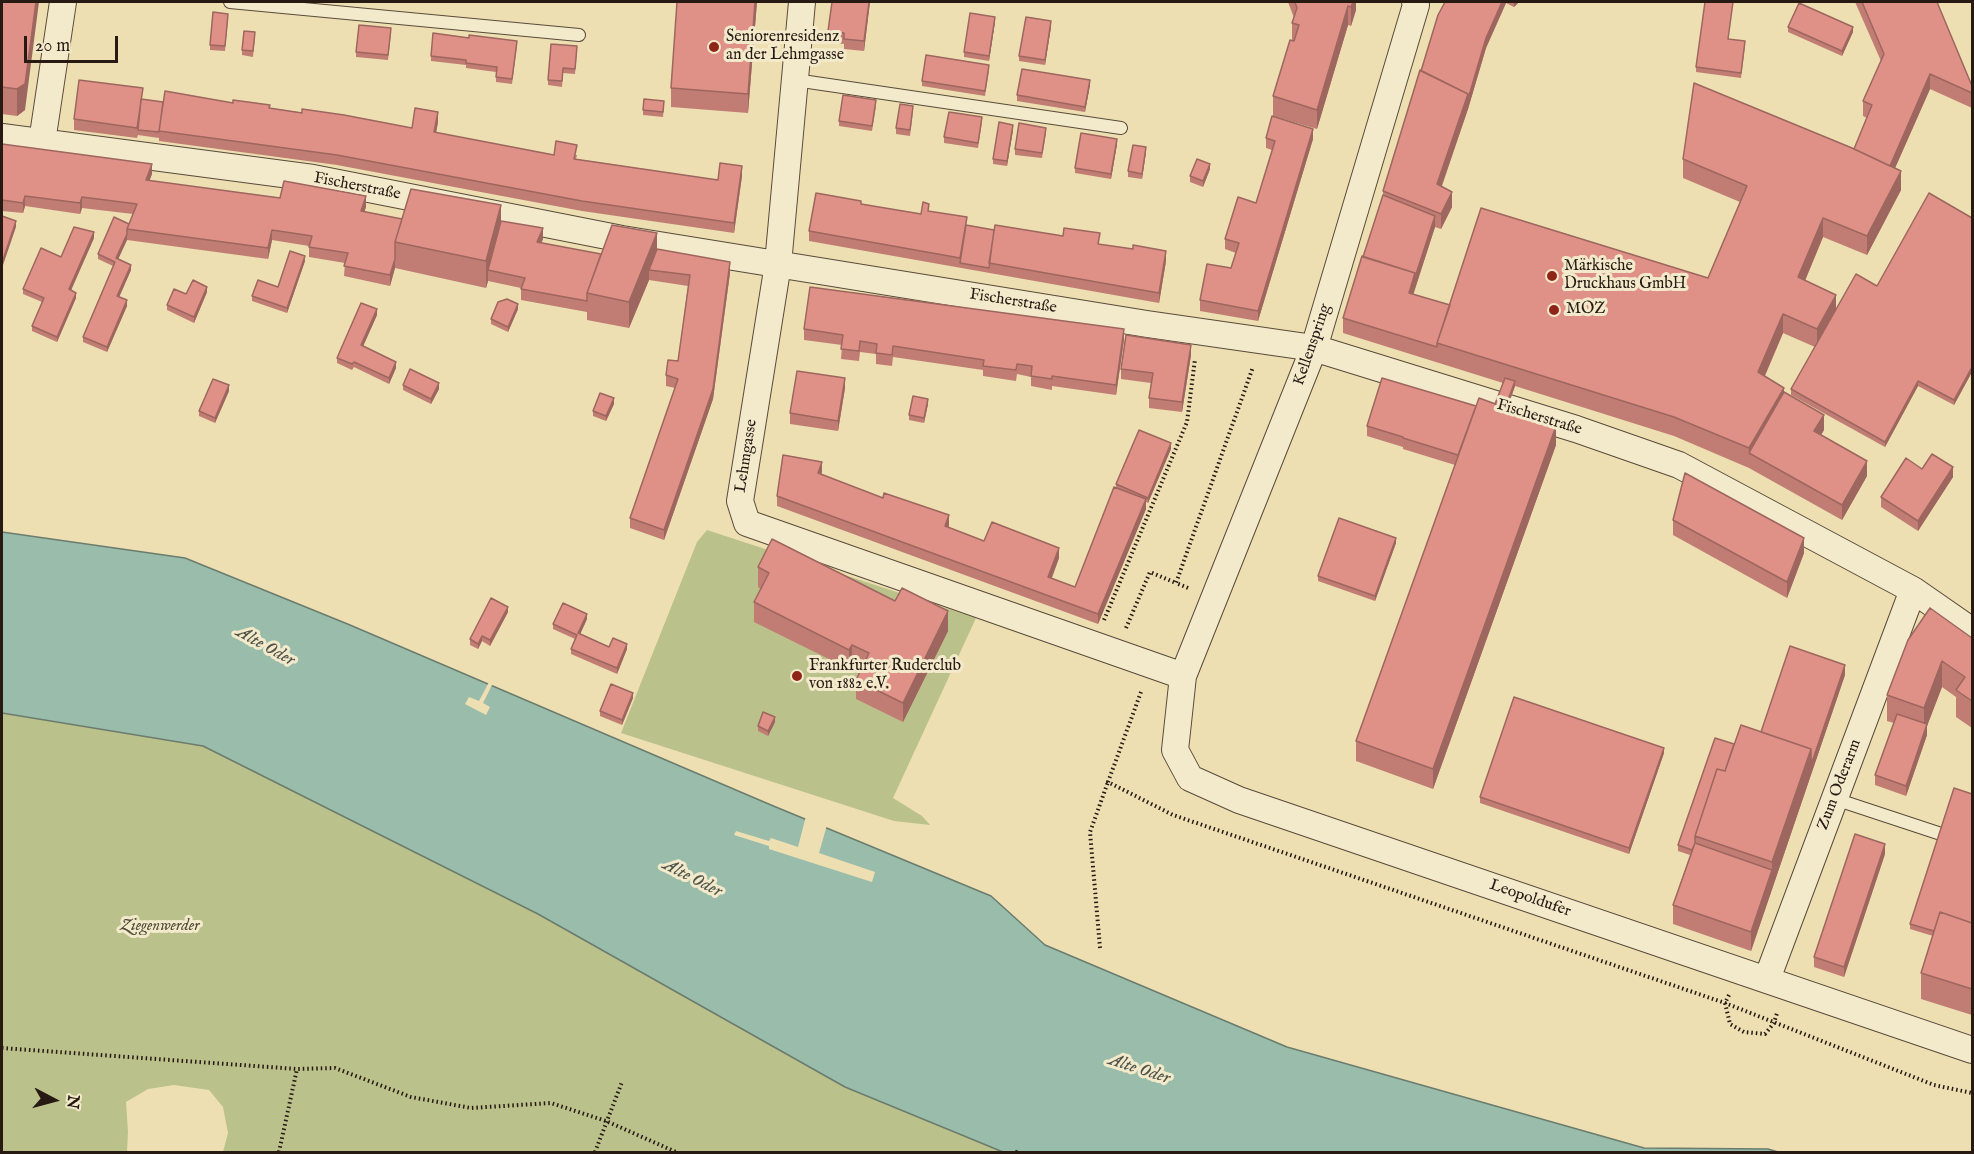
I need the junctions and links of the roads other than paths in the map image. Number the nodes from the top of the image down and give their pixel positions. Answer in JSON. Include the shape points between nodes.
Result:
{"nodes":[{"id":1,"x":63,"y":2,"type":"edge"},
{"id":2,"x":230,"y":2,"type":"edge"},
{"id":3,"x":802,"y":2,"type":"edge"},
{"id":4,"x":1416,"y":3,"type":"edge"},
{"id":5,"x":579,"y":35,"type":"dead end"},
{"id":6,"x":795,"y":80,"type":"junction"},
{"id":7,"x":1121,"y":128,"type":"dead end"},
{"id":8,"x":2,"y":137,"type":"edge"},
{"id":9,"x":42,"y":142,"type":"junction"},
{"id":10,"x":778,"y":264,"type":"junction"},
{"id":11,"x":1314,"y":348,"type":"junction"},
{"id":12,"x":1913,"y":590,"type":"junction"},
{"id":13,"x":1972,"y":632,"type":"edge"},
{"id":14,"x":1183,"y":676,"type":"junction"},
{"id":15,"x":1835,"y":799,"type":"junction"},
{"id":16,"x":1941,"y":834,"type":"edge"},
{"id":17,"x":1777,"y":983,"type":"junction"},
{"id":18,"x":1972,"y":1050,"type":"edge"}],
"edges":[{"from":1,"to":9,"type":"street"},
{"from":2,"to":5,"type":"lane"},
{"from":3,"to":6,"type":"street","name":"Lehmgasse"},
{"from":4,"to":11,"type":"street","name":"Kellenspring"},
{"from":6,"to":7,"type":"lane"},
{"from":6,"to":10,"type":"street","name":"Lehmgasse"},
{"from":8,"to":9,"type":"street","name":"Fischerstraße"},
{"from":9,"to":10,"type":"street","name":"Fischerstraße","via":[[313,178]]},
{"from":10,"to":11,"type":"street","name":"Fischerstraße"},
{"from":10,"to":14,"type":"street","name":"Lehmgasse","via":[[740,501],[747,523]]},
{"from":11,"to":12,"type":"street","name":"Fischerstraße","via":[[1679,465]]},
{"from":11,"to":14,"type":"street","name":"Kellenspring"},
{"from":12,"to":13,"type":"street","name":"Fischerstraße"},
{"from":12,"to":15,"type":"street","name":"Zum Oderarm"},
{"from":14,"to":17,"type":"street","name":"Leopoldufer","via":[[1175,750],[1190,778],[1239,800]]},
{"from":15,"to":16,"type":"lane"},
{"from":15,"to":17,"type":"street","name":"Zum Oderarm"},
{"from":17,"to":18,"type":"street","name":"Leopoldufer"}]}
